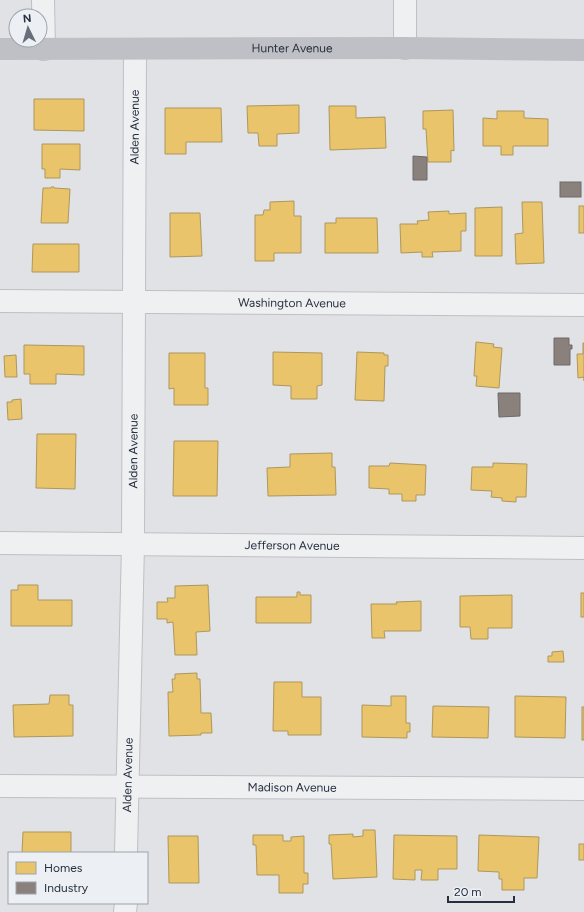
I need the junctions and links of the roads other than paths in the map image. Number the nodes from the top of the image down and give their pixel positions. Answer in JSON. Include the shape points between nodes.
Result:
{"nodes":[{"id":1,"x":43,"y":0,"type":"edge"},
{"id":2,"x":405,"y":0,"type":"edge"},
{"id":3,"x":405,"y":48,"type":"junction"},
{"id":4,"x":0,"y":49,"type":"edge"},
{"id":5,"x":44,"y":49,"type":"junction"},
{"id":6,"x":136,"y":50,"type":"junction"},
{"id":7,"x":584,"y":50,"type":"edge"},
{"id":8,"x":0,"y":301,"type":"edge"},
{"id":9,"x":135,"y":302,"type":"junction"},
{"id":10,"x":584,"y":305,"type":"edge"},
{"id":11,"x":0,"y":543,"type":"edge"},
{"id":12,"x":133,"y":544,"type":"junction"},
{"id":13,"x":584,"y":548,"type":"edge"},
{"id":14,"x":0,"y":786,"type":"edge"},
{"id":15,"x":127,"y":787,"type":"junction"},
{"id":16,"x":584,"y":789,"type":"edge"},
{"id":17,"x":126,"y":852,"type":"edge"}],
"edges":[{"from":1,"to":5,"type":"street"},
{"from":2,"to":3,"type":"street"},
{"from":3,"to":6,"type":"street","name":"Hunter Avenue"},
{"from":3,"to":7,"type":"street","name":"Hunter Avenue"},
{"from":4,"to":5,"type":"street","name":"Hunter Avenue"},
{"from":5,"to":6,"type":"street","name":"Hunter Avenue"},
{"from":6,"to":9,"type":"street","name":"Alden Avenue"},
{"from":8,"to":9,"type":"street","name":"Washington Avenue"},
{"from":9,"to":10,"type":"street","name":"Washington Avenue"},
{"from":9,"to":12,"type":"street","name":"Alden Avenue"},
{"from":11,"to":12,"type":"street","name":"Jefferson Avenue"},
{"from":12,"to":13,"type":"street","name":"Jefferson Avenue"},
{"from":12,"to":15,"type":"street","name":"Alden Avenue"},
{"from":14,"to":15,"type":"street","name":"Madison Avenue"},
{"from":15,"to":16,"type":"street","name":"Madison Avenue"},
{"from":15,"to":17,"type":"street","name":"Alden Avenue"}]}
